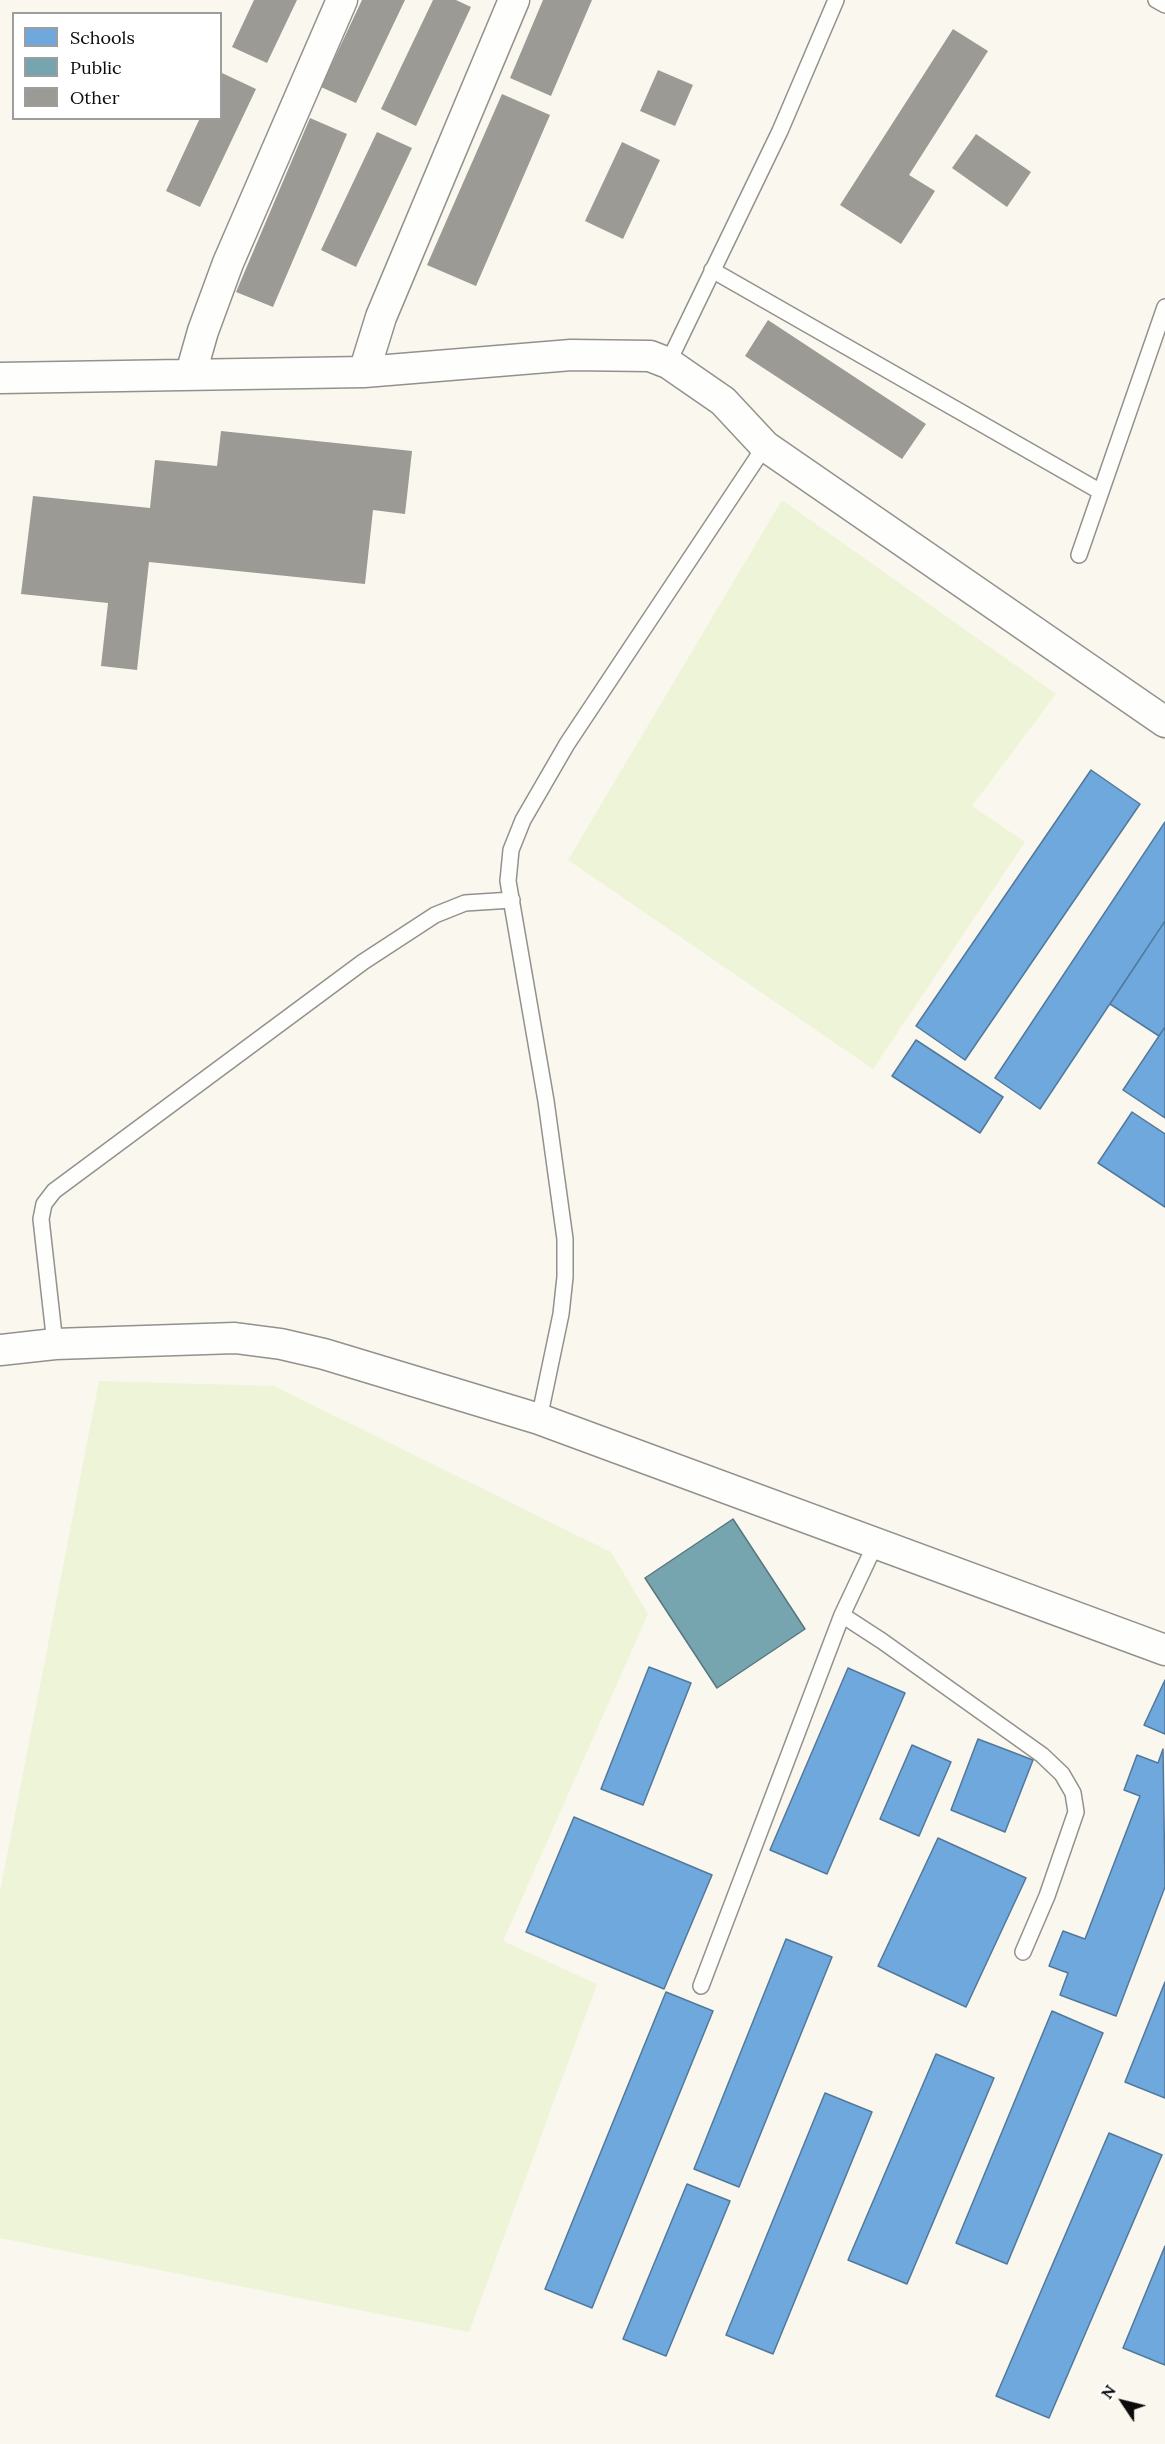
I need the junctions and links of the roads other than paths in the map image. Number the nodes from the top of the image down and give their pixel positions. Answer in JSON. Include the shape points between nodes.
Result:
{"nodes":[{"id":1,"x":342,"y":0,"type":"edge"},
{"id":2,"x":514,"y":0,"type":"edge"},
{"id":3,"x":836,"y":0,"type":"edge"},
{"id":4,"x":1156,"y":0,"type":"edge"},
{"id":5,"x":1165,"y":5,"type":"edge"},
{"id":6,"x":712,"y":270,"type":"junction"},
{"id":7,"x":1165,"y":307,"type":"edge"},
{"id":8,"x":668,"y":363,"type":"junction"},
{"id":9,"x":364,"y":372,"type":"junction"},
{"id":10,"x":191,"y":373,"type":"junction"},
{"id":11,"x":0,"y":378,"type":"edge"},
{"id":12,"x":765,"y":446,"type":"junction"},
{"id":13,"x":1101,"y":492,"type":"junction"},
{"id":14,"x":1079,"y":555,"type":"dead end"},
{"id":15,"x":1165,"y":722,"type":"edge"},
{"id":16,"x":512,"y":900,"type":"junction"},
{"id":17,"x":55,"y":1344,"type":"junction"},
{"id":18,"x":0,"y":1350,"type":"edge"},
{"id":19,"x":539,"y":1419,"type":"junction"},
{"id":20,"x":875,"y":1545,"type":"junction"},
{"id":21,"x":842,"y":1615,"type":"junction"},
{"id":22,"x":1165,"y":1650,"type":"edge"},
{"id":23,"x":1023,"y":1952,"type":"dead end"},
{"id":24,"x":701,"y":1986,"type":"dead end"}],
"edges":[{"from":1,"to":10,"type":"street","via":[[228,263]]},
{"from":2,"to":9,"type":"street","via":[[381,318]]},
{"from":3,"to":6,"type":"lane","via":[[780,131]]},
{"from":4,"to":5,"type":"lane"},
{"from":6,"to":8,"type":"lane"},
{"from":6,"to":13,"type":"lane"},
{"from":7,"to":13,"type":"lane"},
{"from":8,"to":9,"type":"street","via":[[650,356],[571,355]]},
{"from":8,"to":12,"type":"street","via":[[723,401]]},
{"from":9,"to":10,"type":"street"},
{"from":10,"to":11,"type":"street"},
{"from":12,"to":15,"type":"street"},
{"from":12,"to":16,"type":"lane","via":[[567,744],[523,820],[511,850],[508,881]]},
{"from":13,"to":14,"type":"lane"},
{"from":16,"to":17,"type":"lane","via":[[465,903],[435,915],[363,962],[54,1191],[44,1204],[41,1219]]},
{"from":16,"to":19,"type":"lane","via":[[565,1239],[561,1314]]},
{"from":17,"to":18,"type":"street"},
{"from":17,"to":19,"type":"street","via":[[235,1338],[281,1344]]},
{"from":19,"to":20,"type":"street"},
{"from":20,"to":21,"type":"lane"},
{"from":20,"to":22,"type":"street"},
{"from":21,"to":23,"type":"lane","via":[[1042,1755],[1062,1774],[1076,1812]]},
{"from":21,"to":24,"type":"lane"}]}
